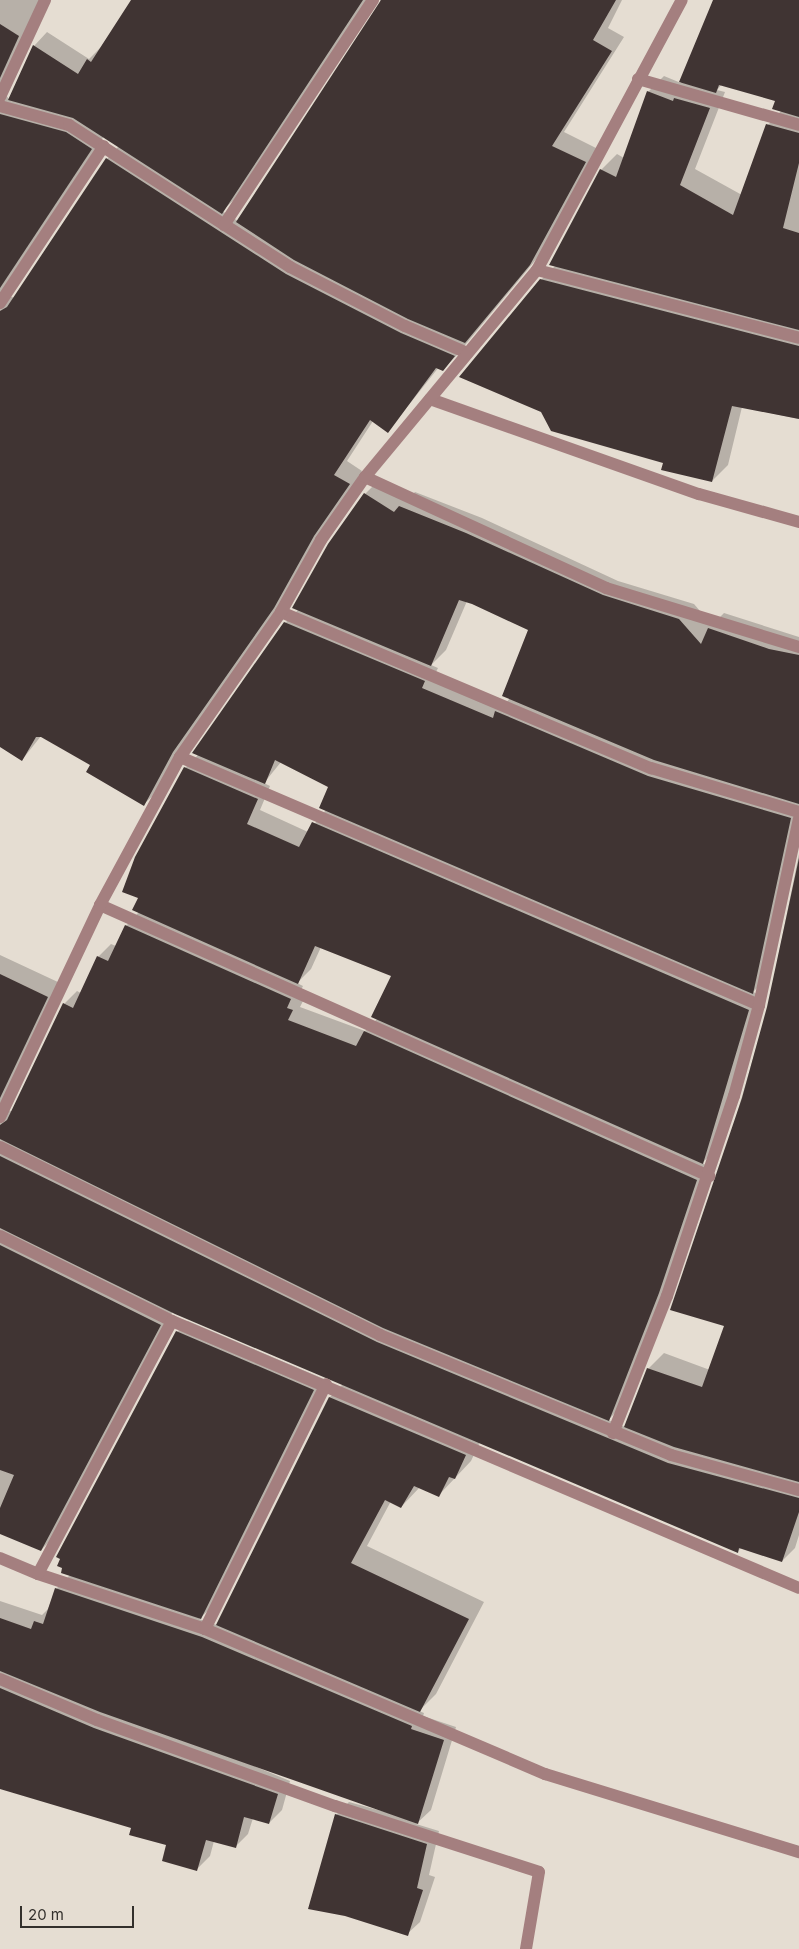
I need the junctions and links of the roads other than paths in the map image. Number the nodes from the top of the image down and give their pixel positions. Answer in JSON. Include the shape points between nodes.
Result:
{"nodes":[{"id":1,"x":45,"y":0,"type":"edge"},
{"id":2,"x":373,"y":0,"type":"edge"},
{"id":3,"x":682,"y":0,"type":"edge"},
{"id":4,"x":638,"y":80,"type":"junction"},
{"id":5,"x":0,"y":97,"type":"edge"},
{"id":6,"x":0,"y":106,"type":"edge"},
{"id":7,"x":799,"y":125,"type":"edge"},
{"id":8,"x":104,"y":146,"type":"junction"},
{"id":9,"x":224,"y":225,"type":"junction"},
{"id":10,"x":538,"y":270,"type":"junction"},
{"id":11,"x":0,"y":302,"type":"edge"},
{"id":12,"x":799,"y":338,"type":"edge"},
{"id":13,"x":468,"y":353,"type":"junction"},
{"id":14,"x":430,"y":399,"type":"junction"},
{"id":15,"x":365,"y":477,"type":"junction"},
{"id":16,"x":799,"y":522,"type":"edge"},
{"id":17,"x":281,"y":612,"type":"junction"},
{"id":18,"x":799,"y":647,"type":"edge"},
{"id":19,"x":180,"y":757,"type":"junction"},
{"id":20,"x":799,"y":812,"type":"edge"},
{"id":21,"x":799,"y":819,"type":"edge"},
{"id":22,"x":100,"y":905,"type":"junction"},
{"id":23,"x":759,"y":1005,"type":"junction"},
{"id":24,"x":0,"y":1117,"type":"edge"},
{"id":25,"x":0,"y":1147,"type":"edge"},
{"id":26,"x":709,"y":1176,"type":"junction"},
{"id":27,"x":0,"y":1236,"type":"edge"},
{"id":28,"x":172,"y":1321,"type":"junction"},
{"id":29,"x":326,"y":1384,"type":"junction"},
{"id":30,"x":613,"y":1433,"type":"junction"},
{"id":31,"x":799,"y":1490,"type":"edge"},
{"id":32,"x":0,"y":1558,"type":"edge"},
{"id":33,"x":38,"y":1574,"type":"junction"},
{"id":34,"x":799,"y":1588,"type":"edge"},
{"id":35,"x":205,"y":1629,"type":"junction"},
{"id":36,"x":0,"y":1679,"type":"edge"},
{"id":37,"x":799,"y":1852,"type":"edge"},
{"id":38,"x":526,"y":1949,"type":"edge"}],
"edges":[{"from":1,"to":5,"type":"street"},
{"from":2,"to":9,"type":"street"},
{"from":3,"to":4,"type":"street"},
{"from":4,"to":7,"type":"street"},
{"from":4,"to":10,"type":"street"},
{"from":6,"to":8,"type":"street","via":[[69,125]]},
{"from":8,"to":9,"type":"street"},
{"from":8,"to":11,"type":"street"},
{"from":9,"to":13,"type":"street","via":[[290,267],[406,326]]},
{"from":10,"to":12,"type":"street"},
{"from":10,"to":13,"type":"street"},
{"from":13,"to":14,"type":"street"},
{"from":14,"to":15,"type":"street"},
{"from":14,"to":16,"type":"street","via":[[699,494]]},
{"from":15,"to":17,"type":"street","via":[[321,540]]},
{"from":15,"to":18,"type":"street","via":[[606,588]]},
{"from":17,"to":19,"type":"street"},
{"from":17,"to":20,"type":"street","via":[[651,768]]},
{"from":19,"to":22,"type":"street"},
{"from":19,"to":23,"type":"street"},
{"from":21,"to":23,"type":"street"},
{"from":22,"to":24,"type":"street"},
{"from":22,"to":26,"type":"street"},
{"from":23,"to":26,"type":"street"},
{"from":25,"to":30,"type":"street","via":[[380,1335]]},
{"from":26,"to":30,"type":"street","via":[[667,1296]]},
{"from":27,"to":28,"type":"street"},
{"from":28,"to":29,"type":"street"},
{"from":28,"to":33,"type":"street"},
{"from":29,"to":34,"type":"street"},
{"from":29,"to":35,"type":"street"},
{"from":30,"to":31,"type":"street","via":[[671,1455]]},
{"from":32,"to":33,"type":"street"},
{"from":33,"to":35,"type":"street"},
{"from":35,"to":37,"type":"street","via":[[545,1774]]},
{"from":36,"to":38,"type":"street","via":[[97,1720],[326,1803],[539,1872]]}]}
